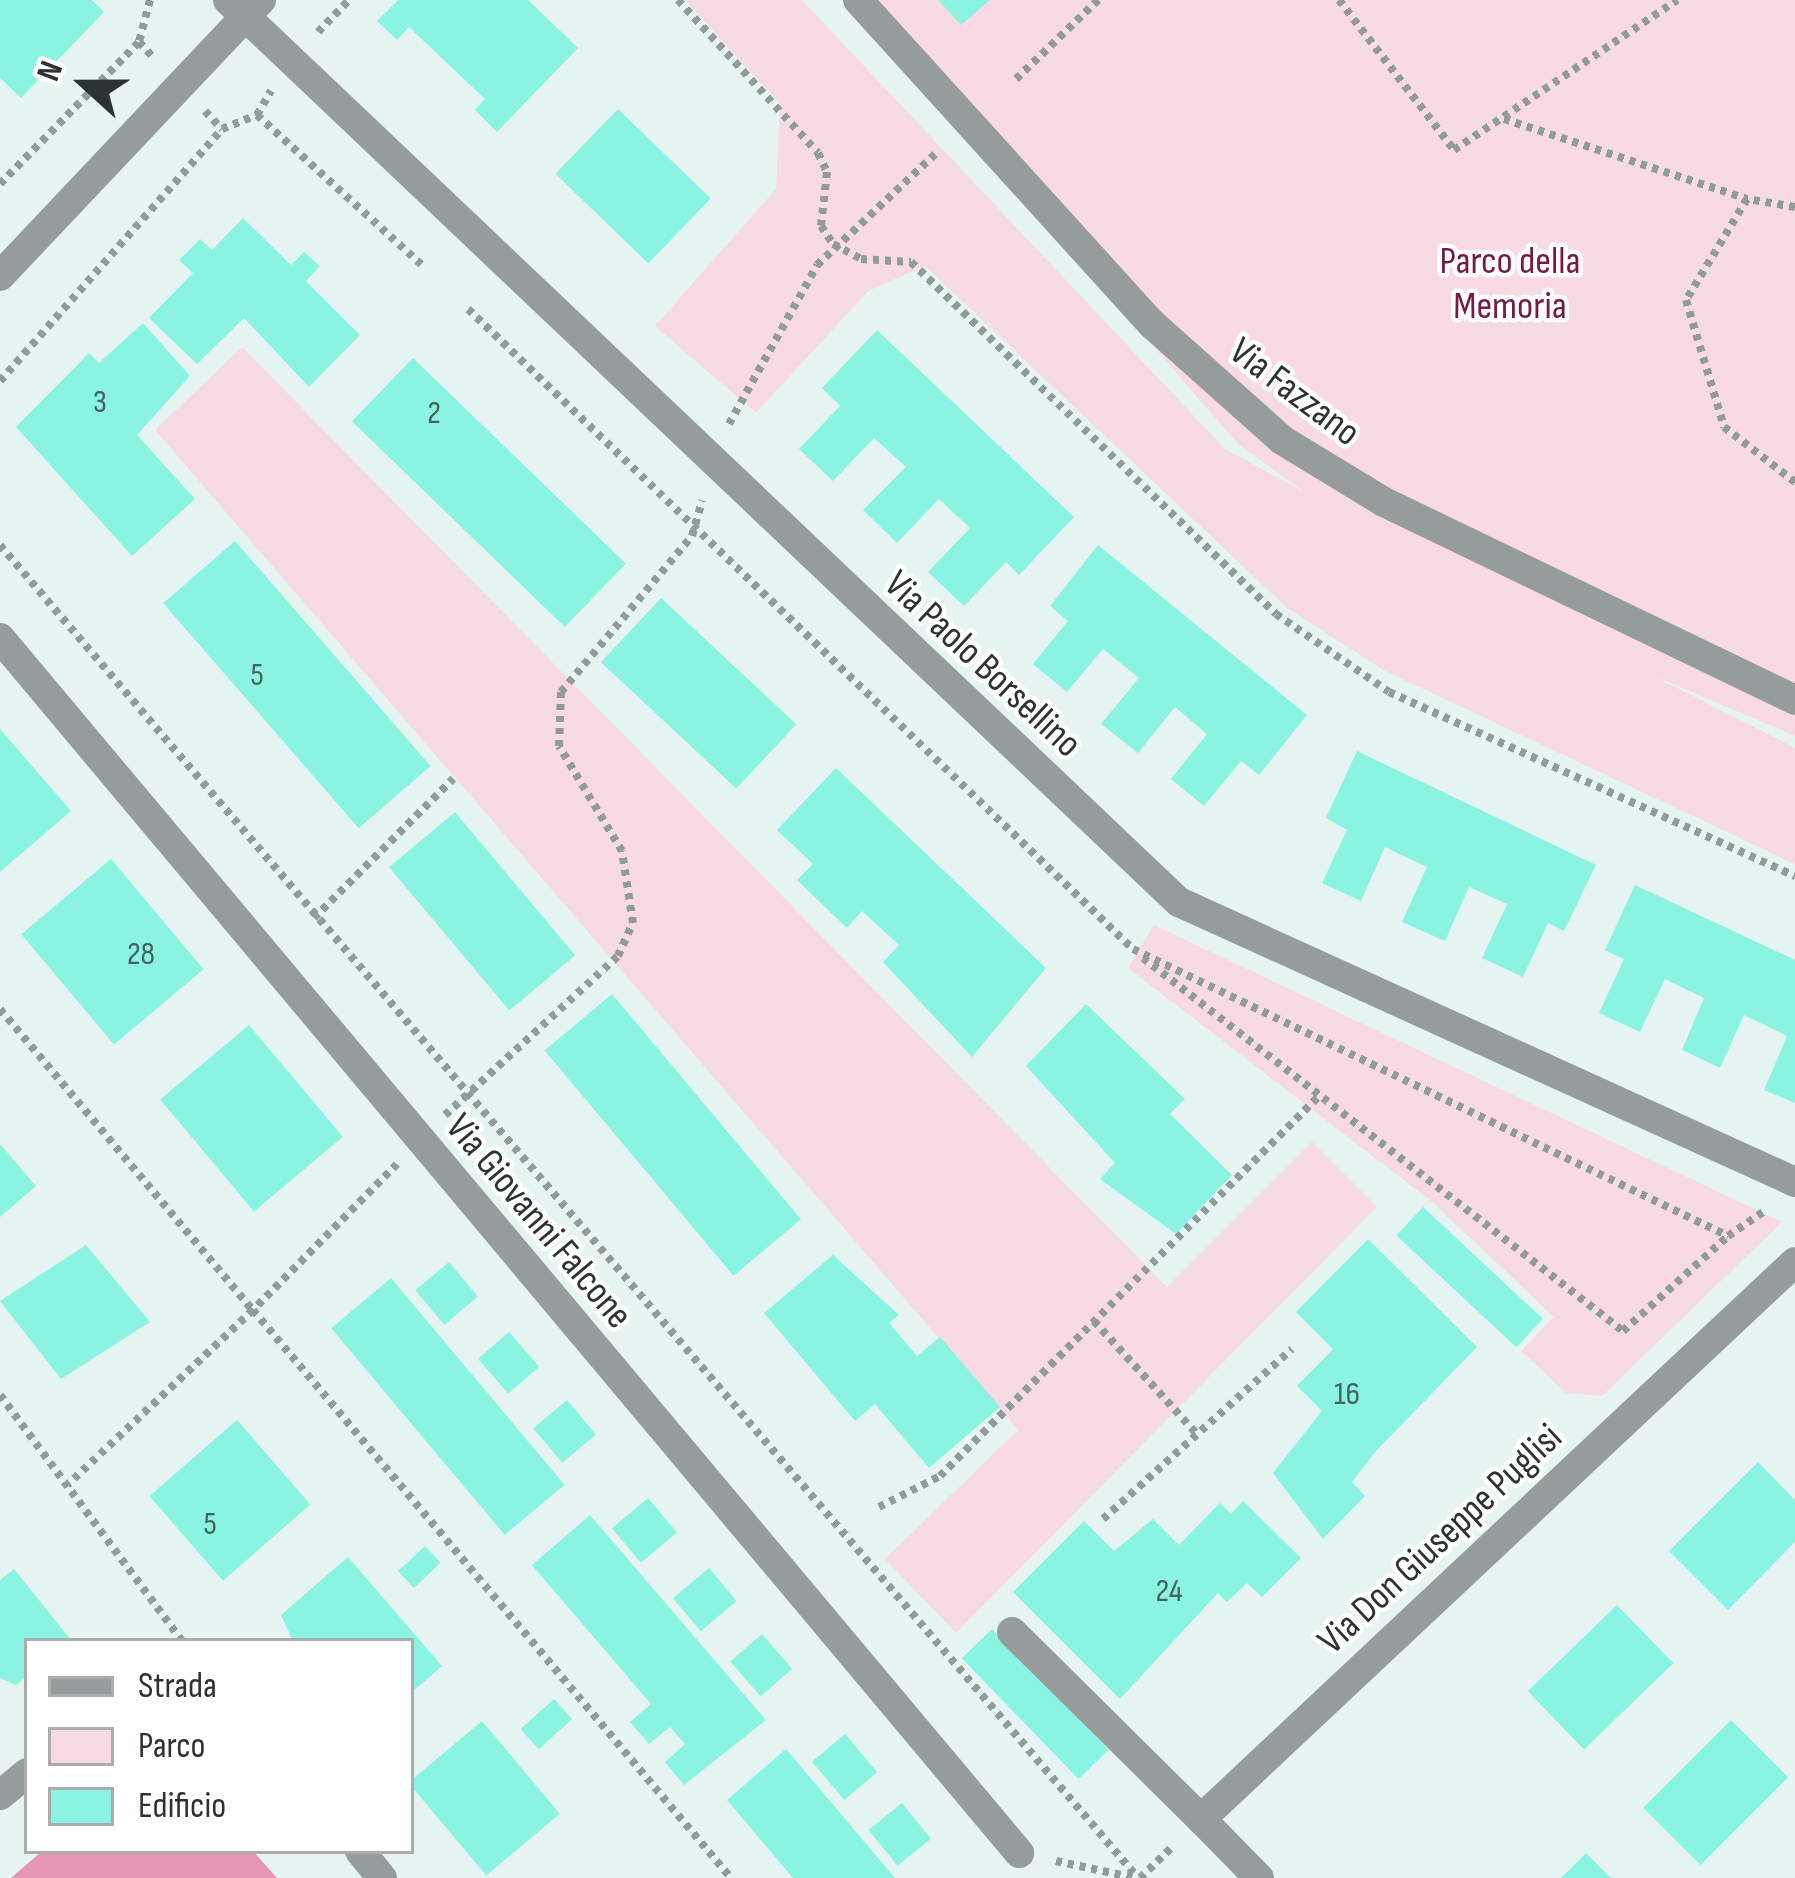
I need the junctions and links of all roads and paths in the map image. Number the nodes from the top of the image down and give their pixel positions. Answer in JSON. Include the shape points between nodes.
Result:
{"nodes":[{"id":1,"x":150,"y":0,"type":"edge"},
{"id":2,"x":678,"y":0,"type":"edge"},
{"id":3,"x":858,"y":0,"type":"edge"},
{"id":4,"x":1098,"y":0,"type":"edge"},
{"id":5,"x":1339,"y":0,"type":"edge"},
{"id":6,"x":1677,"y":0,"type":"edge"},
{"id":7,"x":245,"y":6,"type":"edge"},
{"id":8,"x":139,"y":42,"type":"junction"},
{"id":9,"x":1016,"y":79,"type":"dead end"},
{"id":10,"x":180,"y":85,"type":"junction"},
{"id":11,"x":1502,"y":118,"type":"junction"},
{"id":12,"x":222,"y":129,"type":"junction"},
{"id":13,"x":935,"y":154,"type":"dead end"},
{"id":14,"x":0,"y":184,"type":"edge"},
{"id":15,"x":1747,"y":200,"type":"junction"},
{"id":16,"x":1795,"y":207,"type":"edge"},
{"id":17,"x":833,"y":244,"type":"junction"},
{"id":18,"x":424,"y":267,"type":"dead end"},
{"id":19,"x":0,"y":276,"type":"edge"},
{"id":20,"x":0,"y":381,"type":"edge"},
{"id":21,"x":712,"y":466,"type":"junction"},
{"id":22,"x":1795,"y":482,"type":"edge"},
{"id":23,"x":0,"y":545,"type":"edge"},
{"id":24,"x":0,"y":638,"type":"edge"},
{"id":25,"x":1795,"y":700,"type":"edge"},
{"id":26,"x":453,"y":779,"type":"dead end"},
{"id":27,"x":1795,"y":876,"type":"edge"},
{"id":28,"x":314,"y":918,"type":"junction"},
{"id":29,"x":1133,"y":949,"type":"dead end"},
{"id":30,"x":0,"y":1009,"type":"edge"},
{"id":31,"x":464,"y":1096,"type":"junction"},
{"id":32,"x":1317,"y":1098,"type":"junction"},
{"id":33,"x":419,"y":1142,"type":"junction"},
{"id":34,"x":1795,"y":1182,"type":"edge"},
{"id":35,"x":1728,"y":1236,"type":"dead end"},
{"id":36,"x":1795,"y":1262,"type":"edge"},
{"id":37,"x":254,"y":1310,"type":"junction"},
{"id":38,"x":1094,"y":1322,"type":"junction"},
{"id":39,"x":1292,"y":1349,"type":"dead end"},
{"id":40,"x":0,"y":1395,"type":"edge"},
{"id":41,"x":1197,"y":1434,"type":"junction"},
{"id":42,"x":67,"y":1485,"type":"junction"},
{"id":43,"x":879,"y":1507,"type":"dead end"},
{"id":44,"x":1103,"y":1519,"type":"dead end"},
{"id":45,"x":1012,"y":1632,"type":"dead end"},
{"id":46,"x":180,"y":1638,"type":"edge"},
{"id":47,"x":24,"y":1775,"type":"edge"},
{"id":48,"x":0,"y":1795,"type":"edge"},
{"id":49,"x":1201,"y":1819,"type":"junction"},
{"id":50,"x":1019,"y":1853,"type":"joint"},
{"id":51,"x":362,"y":1854,"type":"edge"},
{"id":52,"x":382,"y":1878,"type":"edge"},
{"id":53,"x":730,"y":1878,"type":"edge"},
{"id":54,"x":1137,"y":1878,"type":"edge"},
{"id":55,"x":1259,"y":1878,"type":"edge"}],
"edges":[{"from":1,"to":8,"type":"path"},
{"from":2,"to":17,"type":"path","via":[[818,153],[827,172],[821,226]]},
{"from":3,"to":25,"type":"street","name":"Via Fazzano","via":[[1152,324],[1282,440],[1384,502]]},
{"from":4,"to":9,"type":"path"},
{"from":5,"to":11,"type":"path","via":[[1454,150]]},
{"from":6,"to":11,"type":"path"},
{"from":7,"to":10,"type":"street"},
{"from":7,"to":21,"type":"street","name":"Via Paolo Borsellino"},
{"from":8,"to":10,"type":"path"},
{"from":8,"to":14,"type":"path"},
{"from":10,"to":12,"type":"path"},
{"from":10,"to":19,"type":"street"},
{"from":11,"to":15,"type":"path"},
{"from":12,"to":18,"type":"path","via":[[256,115]]},
{"from":12,"to":20,"type":"path"},
{"from":13,"to":17,"type":"path"},
{"from":15,"to":16,"type":"path"},
{"from":15,"to":22,"type":"path","via":[[1686,300],[1724,427]]},
{"from":17,"to":21,"type":"path","via":[[769,340]]},
{"from":17,"to":27,"type":"path","via":[[860,260],[911,262],[1276,614],[1389,692]]},
{"from":21,"to":31,"type":"path","via":[[692,536],[561,692],[559,746],[622,851],[633,923],[618,956]]},
{"from":21,"to":34,"type":"street","name":"Via Paolo Borsellino","via":[[1178,902]]},
{"from":23,"to":28,"type":"path"},
{"from":24,"to":33,"type":"street","name":"Via Giovanni Falcone"},
{"from":26,"to":28,"type":"path"},
{"from":28,"to":31,"type":"path"},
{"from":29,"to":32,"type":"path"},
{"from":30,"to":37,"type":"path"},
{"from":31,"to":33,"type":"path"},
{"from":31,"to":54,"type":"path"},
{"from":32,"to":35,"type":"path","via":[[1622,1331]]},
{"from":32,"to":38,"type":"path"},
{"from":33,"to":37,"type":"path"},
{"from":33,"to":50,"type":"street","name":"Via Giovanni Falcone"},
{"from":36,"to":49,"type":"street","name":"Via Don Giuseppe Puglisi"},
{"from":37,"to":42,"type":"path"},
{"from":37,"to":53,"type":"path"},
{"from":38,"to":41,"type":"path"},
{"from":38,"to":43,"type":"path","via":[[940,1476]]},
{"from":39,"to":41,"type":"path"},
{"from":40,"to":42,"type":"path"},
{"from":41,"to":44,"type":"path"},
{"from":42,"to":46,"type":"path"},
{"from":45,"to":49,"type":"street"},
{"from":47,"to":48,"type":"street"},
{"from":49,"to":55,"type":"street"},
{"from":50,"to":54,"type":"path"},
{"from":51,"to":52,"type":"street"}]}
